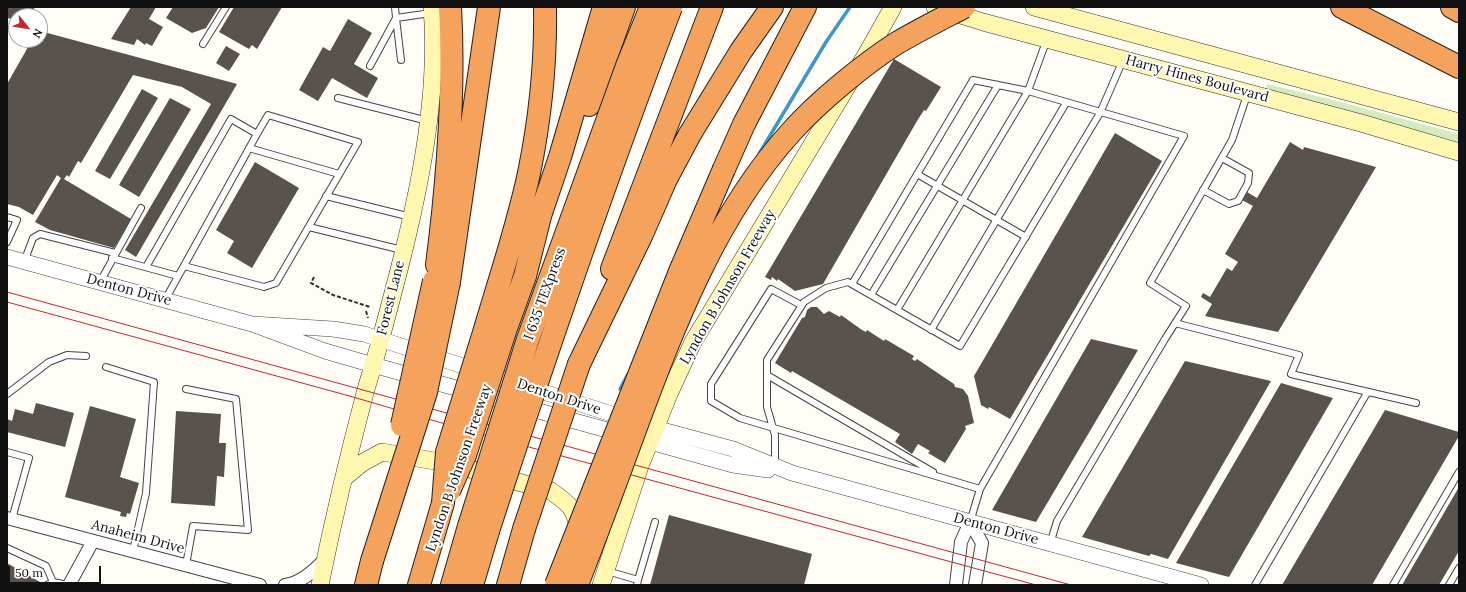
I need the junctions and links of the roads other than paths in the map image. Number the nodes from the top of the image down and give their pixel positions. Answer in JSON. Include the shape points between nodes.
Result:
{"nodes":[{"id":1,"x":226,"y":7,"type":"edge"},
{"id":2,"x":395,"y":7,"type":"edge"},
{"id":3,"x":490,"y":7,"type":"edge"},
{"id":4,"x":546,"y":7,"type":"edge"},
{"id":5,"x":604,"y":7,"type":"edge"},
{"id":6,"x":624,"y":7,"type":"edge"},
{"id":7,"x":651,"y":7,"type":"edge"},
{"id":8,"x":671,"y":7,"type":"edge"},
{"id":9,"x":712,"y":7,"type":"edge"},
{"id":10,"x":805,"y":7,"type":"edge"},
{"id":11,"x":893,"y":7,"type":"edge"},
{"id":12,"x":935,"y":7,"type":"edge"},
{"id":13,"x":964,"y":7,"type":"edge"},
{"id":14,"x":1034,"y":7,"type":"edge"},
{"id":15,"x":1342,"y":7,"type":"edge"},
{"id":16,"x":1452,"y":7,"type":"edge"},
{"id":17,"x":438,"y":9,"type":"edge"},
{"id":18,"x":770,"y":10,"type":"edge"},
{"id":19,"x":1459,"y":11,"type":"edge"},
{"id":20,"x":706,"y":17,"type":"edge"},
{"id":21,"x":396,"y":18,"type":"junction"},
{"id":22,"x":1132,"y":33,"type":"junction"},
{"id":23,"x":1048,"y":38,"type":"junction"},
{"id":24,"x":203,"y":44,"type":"dead end"},
{"id":25,"x":1124,"y":59,"type":"junction"},
{"id":26,"x":401,"y":60,"type":"dead end"},
{"id":27,"x":370,"y":66,"type":"dead end"},
{"id":28,"x":1459,"y":66,"type":"edge"},
{"id":29,"x":998,"y":85,"type":"junction"},
{"id":30,"x":1028,"y":91,"type":"junction"},
{"id":31,"x":1248,"y":93,"type":"junction"},
{"id":32,"x":338,"y":98,"type":"dead end"},
{"id":33,"x":1066,"y":103,"type":"junction"},
{"id":34,"x":1100,"y":113,"type":"junction"},
{"id":35,"x":428,"y":120,"type":"junction"},
{"id":36,"x":1459,"y":122,"type":"edge"},
{"id":37,"x":257,"y":134,"type":"junction"},
{"id":38,"x":249,"y":148,"type":"junction"},
{"id":39,"x":1459,"y":152,"type":"edge"},
{"id":40,"x":1222,"y":158,"type":"junction"},
{"id":41,"x":339,"y":174,"type":"junction"},
{"id":42,"x":917,"y":174,"type":"junction"},
{"id":43,"x":937,"y":186,"type":"junction"},
{"id":44,"x":1203,"y":190,"type":"junction"},
{"id":45,"x":326,"y":196,"type":"junction"},
{"id":46,"x":962,"y":201,"type":"junction"},
{"id":47,"x":141,"y":208,"type":"dead end"},
{"id":48,"x":7,"y":217,"type":"edge"},
{"id":49,"x":411,"y":217,"type":"junction"},
{"id":50,"x":996,"y":220,"type":"junction"},
{"id":51,"x":309,"y":227,"type":"junction"},
{"id":52,"x":1026,"y":237,"type":"junction"},
{"id":53,"x":7,"y":242,"type":"edge"},
{"id":54,"x":403,"y":250,"type":"junction"},
{"id":55,"x":114,"y":255,"type":"junction"},
{"id":56,"x":7,"y":257,"type":"edge"},
{"id":57,"x":24,"y":262,"type":"junction"},
{"id":58,"x":184,"y":266,"type":"junction"},
{"id":59,"x":146,"y":267,"type":"junction"},
{"id":60,"x":178,"y":276,"type":"junction"},
{"id":61,"x":525,"y":276,"type":"junction"},
{"id":62,"x":100,"y":282,"type":"junction"},
{"id":63,"x":852,"y":284,"type":"junction"},
{"id":64,"x":871,"y":295,"type":"junction"},
{"id":65,"x":165,"y":300,"type":"junction"},
{"id":66,"x":802,"y":305,"type":"junction"},
{"id":67,"x":897,"y":310,"type":"junction"},
{"id":68,"x":1175,"y":323,"type":"junction"},
{"id":69,"x":252,"y":324,"type":"junction"},
{"id":70,"x":496,"y":329,"type":"junction"},
{"id":71,"x":931,"y":330,"type":"junction"},
{"id":72,"x":381,"y":339,"type":"junction"},
{"id":73,"x":86,"y":356,"type":"dead end"},
{"id":74,"x":579,"y":364,"type":"junction"},
{"id":75,"x":373,"y":365,"type":"junction"},
{"id":76,"x":106,"y":367,"type":"dead end"},
{"id":77,"x":767,"y":375,"type":"junction"},
{"id":78,"x":186,"y":389,"type":"dead end"},
{"id":79,"x":1367,"y":393,"type":"junction"},
{"id":80,"x":7,"y":394,"type":"edge"},
{"id":81,"x":1416,"y":403,"type":"dead end"},
{"id":82,"x":773,"y":429,"type":"junction"},
{"id":83,"x":652,"y":435,"type":"junction"},
{"id":84,"x":7,"y":452,"type":"edge"},
{"id":85,"x":775,"y":466,"type":"junction"},
{"id":86,"x":1459,"y":472,"type":"edge"},
{"id":87,"x":792,"y":473,"type":"junction"},
{"id":88,"x":344,"y":478,"type":"junction"},
{"id":89,"x":942,"y":478,"type":"junction"},
{"id":90,"x":980,"y":489,"type":"junction"},
{"id":91,"x":9,"y":518,"type":"edge"},
{"id":92,"x":655,"y":522,"type":"dead end"},
{"id":93,"x":970,"y":522,"type":"junction"},
{"id":94,"x":478,"y":529,"type":"junction"},
{"id":95,"x":93,"y":541,"type":"junction"},
{"id":96,"x":1050,"y":544,"type":"junction"},
{"id":97,"x":7,"y":548,"type":"edge"},
{"id":98,"x":133,"y":551,"type":"junction"},
{"id":99,"x":326,"y":558,"type":"junction"},
{"id":100,"x":372,"y":561,"type":"junction"},
{"id":101,"x":186,"y":565,"type":"junction"},
{"id":102,"x":1459,"y":568,"type":"edge"},
{"id":103,"x":603,"y":580,"type":"edge"},
{"id":104,"x":575,"y":582,"type":"edge"},
{"id":105,"x":637,"y":582,"type":"edge"},
{"id":106,"x":50,"y":584,"type":"edge"},
{"id":107,"x":68,"y":585,"type":"edge"},
{"id":108,"x":260,"y":585,"type":"edge"},
{"id":109,"x":285,"y":585,"type":"edge"},
{"id":110,"x":320,"y":585,"type":"edge"},
{"id":111,"x":366,"y":585,"type":"edge"},
{"id":112,"x":419,"y":585,"type":"edge"},
{"id":113,"x":452,"y":585,"type":"edge"},
{"id":114,"x":472,"y":585,"type":"edge"},
{"id":115,"x":508,"y":585,"type":"edge"},
{"id":116,"x":556,"y":585,"type":"edge"},
{"id":117,"x":956,"y":585,"type":"edge"},
{"id":118,"x":975,"y":585,"type":"edge"},
{"id":119,"x":1201,"y":585,"type":"edge"},
{"id":120,"x":1255,"y":585,"type":"edge"},
{"id":121,"x":1393,"y":585,"type":"edge"},
{"id":122,"x":1449,"y":585,"type":"edge"}],
"edges":[{"from":1,"to":24,"type":"lane"},
{"from":2,"to":21,"type":"lane"},
{"from":3,"to":100,"type":"highway","bridge":true,"via":[[442,324],[420,414]]},
{"from":4,"to":70,"type":"highway","via":[[543,63],[533,151],[514,231]]},
{"from":5,"to":61,"type":"highway","via":[[540,216]]},
{"from":6,"to":61,"type":"highway","via":[[550,219]]},
{"from":7,"to":94,"type":"highway","name":"I 635 TEXpress","bridge":true,"via":[[627,66],[528,340]]},
{"from":8,"to":94,"type":"highway","name":"I 635 TEXpress","bridge":true},
{"from":9,"to":20,"type":"highway"},
{"from":10,"to":116,"type":"highway","bridge":true,"via":[[744,124],[724,169],[675,283]]},
{"from":11,"to":83,"type":"main road","name":"Lyndon B Johnson Freeway","via":[[693,342]]},
{"from":12,"to":23,"type":"main road","name":"Harry Hines Boulevard"},
{"from":13,"to":104,"type":"highway","bridge":true,"via":[[896,44],[840,87],[792,130],[752,182],[717,240],[686,303]]},
{"from":14,"to":22,"type":"main road","name":"Harry Hines Boulevard"},
{"from":15,"to":28,"type":"highway"},
{"from":16,"to":19,"type":"highway"},
{"from":17,"to":21,"type":"lane"},
{"from":17,"to":35,"type":"main road","name":"Forest Lane"},
{"from":17,"to":100,"type":"highway","bridge":true,"via":[[451,111],[442,226],[435,273]]},
{"from":18,"to":74,"type":"highway","via":[[714,94],[666,179]]},
{"from":20,"to":74,"type":"highway","via":[[626,229]]},
{"from":21,"to":26,"type":"lane"},
{"from":21,"to":27,"type":"lane"},
{"from":22,"to":25,"type":"main road"},
{"from":22,"to":36,"type":"main road","name":"Harry Hines Boulevard"},
{"from":23,"to":25,"type":"main road","name":"Harry Hines Boulevard"},
{"from":23,"to":30,"type":"lane"},
{"from":25,"to":31,"type":"main road","name":"Harry Hines Boulevard"},
{"from":25,"to":34,"type":"lane"},
{"from":29,"to":30,"type":"lane"},
{"from":29,"to":42,"type":"lane","via":[[973,80]]},
{"from":29,"to":43,"type":"lane"},
{"from":30,"to":33,"type":"lane"},
{"from":30,"to":46,"type":"lane"},
{"from":31,"to":39,"type":"main road","name":"Harry Hines Boulevard"},
{"from":31,"to":40,"type":"lane","via":[[1232,140]]},
{"from":32,"to":35,"type":"lane"},
{"from":33,"to":34,"type":"lane"},
{"from":33,"to":50,"type":"lane"},
{"from":34,"to":52,"type":"lane"},
{"from":34,"to":90,"type":"lane","via":[[1184,136]]},
{"from":35,"to":49,"type":"main road","name":"Forest Lane"},
{"from":37,"to":38,"type":"lane"},
{"from":37,"to":41,"type":"lane","via":[[268,115],[358,142]]},
{"from":37,"to":59,"type":"lane","via":[[231,119]]},
{"from":38,"to":41,"type":"lane"},
{"from":38,"to":58,"type":"lane"},
{"from":40,"to":44,"type":"lane"},
{"from":40,"to":44,"type":"lane","via":[[1249,173],[1248,183],[1238,201],[1229,204]]},
{"from":41,"to":45,"type":"lane"},
{"from":42,"to":43,"type":"lane"},
{"from":42,"to":63,"type":"lane"},
{"from":43,"to":46,"type":"lane"},
{"from":43,"to":64,"type":"lane"},
{"from":44,"to":68,"type":"lane","via":[[1150,283],[1186,306]]},
{"from":45,"to":49,"type":"lane"},
{"from":45,"to":51,"type":"lane"},
{"from":46,"to":50,"type":"lane"},
{"from":46,"to":67,"type":"lane"},
{"from":47,"to":55,"type":"lane"},
{"from":48,"to":53,"type":"lane","via":[[17,220]]},
{"from":49,"to":54,"type":"main road","name":"Forest Lane"},
{"from":50,"to":52,"type":"lane"},
{"from":50,"to":71,"type":"lane"},
{"from":51,"to":54,"type":"lane"},
{"from":51,"to":58,"type":"lane","via":[[276,284],[264,287]]},
{"from":52,"to":71,"type":"lane","via":[[960,346]]},
{"from":54,"to":72,"type":"main road","name":"Forest Lane"},
{"from":55,"to":57,"type":"lane","via":[[40,234],[33,238]]},
{"from":55,"to":59,"type":"lane"},
{"from":55,"to":62,"type":"lane"},
{"from":56,"to":57,"type":"street","name":"Denton Drive"},
{"from":57,"to":62,"type":"street","name":"Denton Drive"},
{"from":58,"to":60,"type":"lane"},
{"from":59,"to":60,"type":"lane"},
{"from":60,"to":65,"type":"lane"},
{"from":61,"to":70,"type":"highway"},
{"from":62,"to":65,"type":"street","name":"Denton Drive"},
{"from":63,"to":64,"type":"lane"},
{"from":63,"to":66,"type":"lane","via":[[848,282],[826,288]]},
{"from":64,"to":67,"type":"lane"},
{"from":65,"to":69,"type":"street","name":"Denton Drive"},
{"from":66,"to":77,"type":"lane","via":[[767,360]]},
{"from":66,"to":82,"type":"lane","via":[[771,289],[712,384],[711,401],[740,418]]},
{"from":67,"to":71,"type":"lane"},
{"from":68,"to":79,"type":"lane","via":[[1299,355],[1291,374]]},
{"from":68,"to":96,"type":"lane","via":[[1057,521]]},
{"from":69,"to":72,"type":"street","name":"Denton Drive","via":[[333,329]]},
{"from":69,"to":75,"type":"street","name":"Denton Drive","via":[[325,351]]},
{"from":70,"to":112,"type":"highway","name":"Lyndon B Johnson Freeway","bridge":true,"via":[[447,452],[441,509]]},
{"from":72,"to":75,"type":"main road","name":"Forest Lane"},
{"from":72,"to":83,"type":"street","name":"Denton Drive"},
{"from":73,"to":80,"type":"lane","via":[[67,355],[49,362]]},
{"from":74,"to":115,"type":"highway","bridge":true},
{"from":75,"to":83,"type":"street","name":"Denton Drive"},
{"from":75,"to":88,"type":"main road","name":"Forest Lane"},
{"from":76,"to":98,"type":"lane","via":[[154,382],[146,493]]},
{"from":77,"to":82,"type":"lane","via":[[767,407]]},
{"from":77,"to":89,"type":"lane"},
{"from":78,"to":101,"type":"lane","via":[[236,399],[248,530],[193,526]]},
{"from":79,"to":81,"type":"lane"},
{"from":79,"to":120,"type":"lane"},
{"from":82,"to":85,"type":"lane"},
{"from":82,"to":89,"type":"lane"},
{"from":83,"to":85,"type":"street","name":"Denton Drive","via":[[733,449]]},
{"from":83,"to":87,"type":"street","name":"Denton Drive","via":[[733,465]]},
{"from":83,"to":103,"type":"main road","name":"Lyndon B Johnson Freeway"},
{"from":84,"to":91,"type":"lane","via":[[29,458]]},
{"from":85,"to":87,"type":"street","name":"Denton Drive"},
{"from":86,"to":121,"type":"lane"},
{"from":87,"to":93,"type":"street","name":"Denton Drive"},
{"from":88,"to":99,"type":"main road","name":"Forest Lane"},
{"from":88,"to":104,"type":"main road","via":[[362,463],[382,452],[452,464],[551,491],[574,510],[580,532]]},
{"from":89,"to":90,"type":"lane"},
{"from":90,"to":93,"type":"lane"},
{"from":91,"to":95,"type":"street","name":"Anaheim Drive"},
{"from":92,"to":105,"type":"lane"},
{"from":93,"to":96,"type":"street","name":"Denton Drive"},
{"from":93,"to":117,"type":"street","via":[[961,542]]},
{"from":93,"to":118,"type":"street","via":[[982,544]]},
{"from":94,"to":113,"type":"highway","name":"I 635 TEXpress"},
{"from":94,"to":114,"type":"highway","name":"I 635 TEXpress"},
{"from":95,"to":98,"type":"street","name":"Anaheim Drive"},
{"from":95,"to":107,"type":"street"},
{"from":96,"to":119,"type":"street","name":"Denton Drive"},
{"from":97,"to":106,"type":"lane","via":[[46,566]]},
{"from":98,"to":101,"type":"street","name":"Anaheim Drive"},
{"from":99,"to":109,"type":"street","via":[[314,571]]},
{"from":99,"to":110,"type":"main road","name":"Forest Lane"},
{"from":100,"to":111,"type":"highway"},
{"from":101,"to":108,"type":"street","name":"Anaheim Drive"},
{"from":102,"to":122,"type":"lane"},
{"from":103,"to":105,"type":"lane"},
{"from":106,"to":107,"type":"lane"}]}
